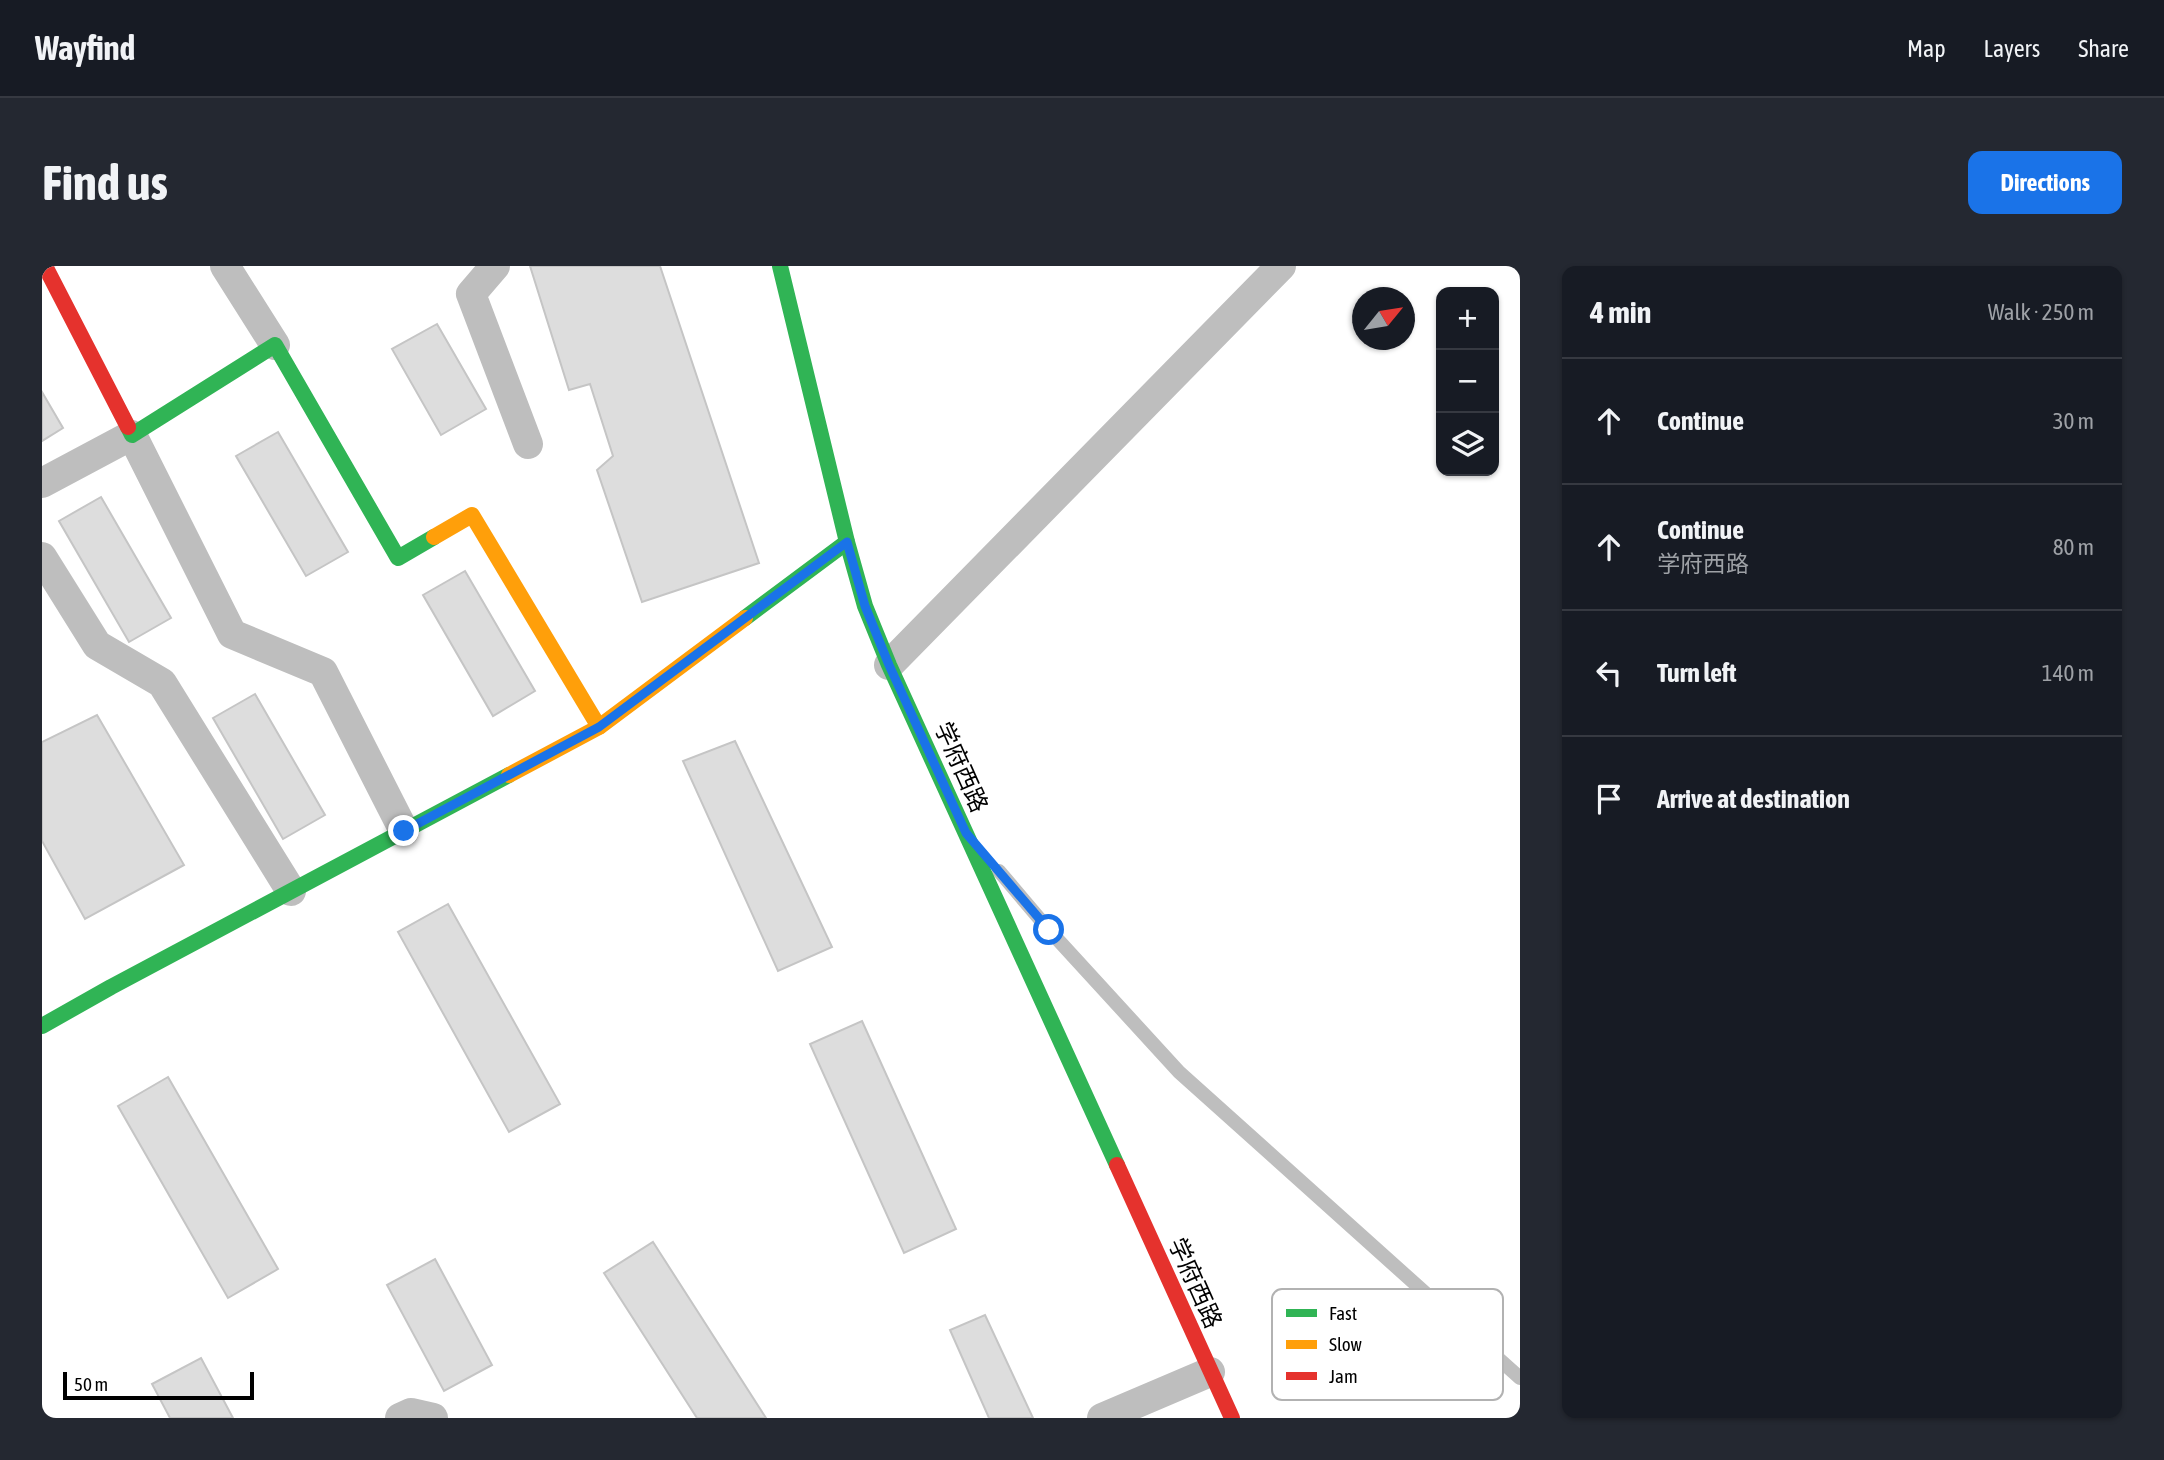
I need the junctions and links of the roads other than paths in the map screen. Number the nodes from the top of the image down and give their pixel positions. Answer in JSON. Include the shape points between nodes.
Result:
{"nodes":[{"id":1,"x":45,"y":266,"type":"edge"},
{"id":2,"x":225,"y":266,"type":"edge"},
{"id":3,"x":495,"y":266,"type":"edge"},
{"id":4,"x":780,"y":266,"type":"edge"},
{"id":5,"x":1282,"y":266,"type":"edge"},
{"id":6,"x":275,"y":345,"type":"junction"},
{"id":7,"x":132,"y":435,"type":"junction"},
{"id":8,"x":528,"y":444,"type":"dead end"},
{"id":9,"x":42,"y":483,"type":"edge"},
{"id":10,"x":847,"y":542,"type":"junction"},
{"id":11,"x":42,"y":557,"type":"edge"},
{"id":12,"x":889,"y":665,"type":"junction"},
{"id":13,"x":599,"y":727,"type":"junction"},
{"id":14,"x":404,"y":831,"type":"junction"},
{"id":15,"x":966,"y":833,"type":"junction"},
{"id":16,"x":291,"y":891,"type":"junction"},
{"id":17,"x":42,"y":1026,"type":"edge"},
{"id":18,"x":1421,"y":1289,"type":"edge"},
{"id":19,"x":1503,"y":1363,"type":"edge"},
{"id":20,"x":1210,"y":1372,"type":"junction"},
{"id":21,"x":1520,"y":1378,"type":"edge"},
{"id":22,"x":400,"y":1418,"type":"edge"},
{"id":23,"x":433,"y":1418,"type":"edge"},
{"id":24,"x":1102,"y":1418,"type":"edge"},
{"id":25,"x":1232,"y":1418,"type":"edge"}],
"edges":[{"from":1,"to":7,"type":"street"},
{"from":2,"to":6,"type":"street"},
{"from":3,"to":8,"type":"street","via":[[471,294]]},
{"from":4,"to":10,"type":"street","name":"学府西路"},
{"from":5,"to":12,"type":"street"},
{"from":6,"to":7,"type":"street"},
{"from":6,"to":13,"type":"street","via":[[398,558],[472,514]]},
{"from":7,"to":9,"type":"street"},
{"from":7,"to":14,"type":"street","via":[[232,635],[323,672]]},
{"from":10,"to":12,"type":"street","name":"学府西路","via":[[865,606]]},
{"from":10,"to":13,"type":"street"},
{"from":11,"to":16,"type":"street","via":[[97,645],[162,683]]},
{"from":12,"to":15,"type":"street","name":"学府西路"},
{"from":13,"to":14,"type":"street"},
{"from":14,"to":16,"type":"street"},
{"from":15,"to":18,"type":"lane","via":[[1179,1072]]},
{"from":15,"to":20,"type":"street","name":"学府西路"},
{"from":16,"to":17,"type":"street"},
{"from":19,"to":21,"type":"lane"},
{"from":20,"to":24,"type":"street"},
{"from":20,"to":25,"type":"street","name":"学府西路"},
{"from":22,"to":23,"type":"street","via":[[411,1413]]}]}
